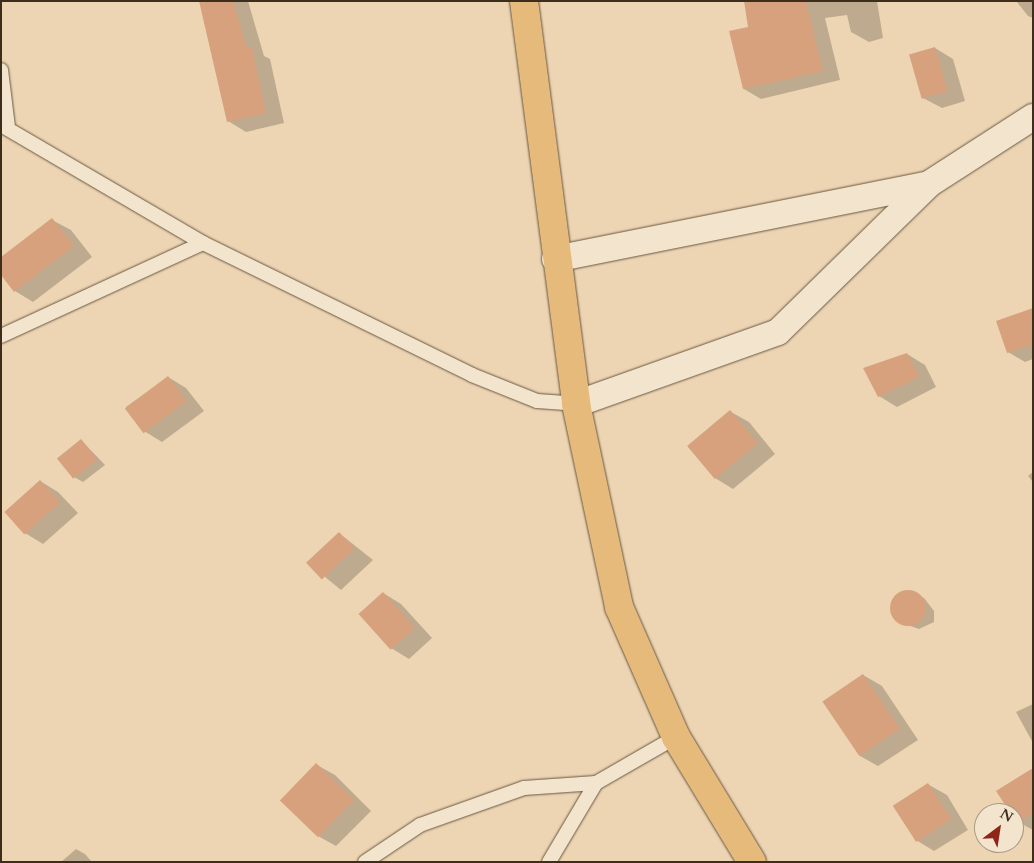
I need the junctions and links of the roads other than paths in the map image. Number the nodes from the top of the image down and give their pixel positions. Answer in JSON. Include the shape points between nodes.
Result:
{"nodes":[{"id":1,"x":524,"y":1,"type":"edge"},
{"id":2,"x":1,"y":70,"type":"edge"},
{"id":3,"x":1033,"y":117,"type":"edge"},
{"id":4,"x":5,"y":126,"type":"edge"},
{"id":5,"x":929,"y":184,"type":"junction"},
{"id":6,"x":203,"y":243,"type":"junction"},
{"id":7,"x":555,"y":260,"type":"junction"},
{"id":8,"x":1,"y":336,"type":"edge"},
{"id":9,"x":576,"y":404,"type":"junction"},
{"id":10,"x":676,"y":737,"type":"junction"},
{"id":11,"x":596,"y":783,"type":"junction"},
{"id":12,"x":365,"y":862,"type":"edge"},
{"id":13,"x":549,"y":862,"type":"edge"},
{"id":14,"x":752,"y":862,"type":"edge"}],
"edges":[{"from":1,"to":7,"type":"main road"},
{"from":2,"to":4,"type":"lane"},
{"from":3,"to":5,"type":"street"},
{"from":4,"to":6,"type":"lane"},
{"from":5,"to":7,"type":"street"},
{"from":5,"to":9,"type":"street","via":[[778,332]]},
{"from":6,"to":8,"type":"lane"},
{"from":6,"to":9,"type":"lane","via":[[472,375],[537,401]]},
{"from":7,"to":9,"type":"main road"},
{"from":9,"to":10,"type":"main road","via":[[619,607]]},
{"from":10,"to":11,"type":"lane"},
{"from":10,"to":14,"type":"main road"},
{"from":11,"to":12,"type":"lane","via":[[524,788],[420,825]]},
{"from":11,"to":13,"type":"lane"}]}
